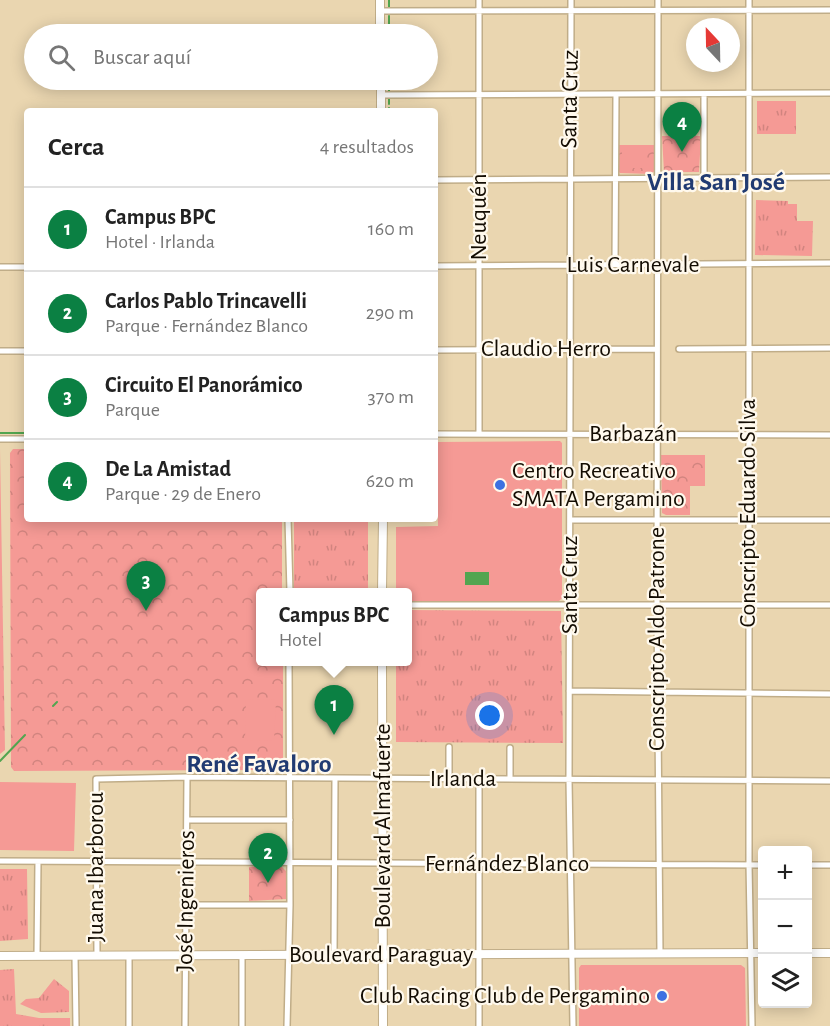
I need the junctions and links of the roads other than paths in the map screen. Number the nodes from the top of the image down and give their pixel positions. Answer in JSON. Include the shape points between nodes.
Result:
{"nodes":[{"id":1,"x":380,"y":0,"type":"edge"},
{"id":2,"x":479,"y":0,"type":"edge"},
{"id":3,"x":571,"y":0,"type":"edge"},
{"id":4,"x":658,"y":0,"type":"edge"},
{"id":5,"x":749,"y":0,"type":"edge"},
{"id":6,"x":658,"y":10,"type":"junction"},
{"id":7,"x":749,"y":10,"type":"junction"},
{"id":8,"x":830,"y":10,"type":"edge"},
{"id":9,"x":380,"y":11,"type":"junction"},
{"id":10,"x":479,"y":11,"type":"junction"},
{"id":11,"x":571,"y":11,"type":"junction"},
{"id":12,"x":380,"y":24,"type":"edge"},
{"id":13,"x":381,"y":90,"type":"edge"},
{"id":14,"x":830,"y":93,"type":"edge"},
{"id":15,"x":478,"y":94,"type":"junction"},
{"id":16,"x":570,"y":94,"type":"junction"},
{"id":17,"x":616,"y":94,"type":"junction"},
{"id":18,"x":657,"y":94,"type":"junction"},
{"id":19,"x":704,"y":94,"type":"junction"},
{"id":20,"x":381,"y":95,"type":"junction"},
{"id":21,"x":748,"y":95,"type":"junction"},
{"id":22,"x":381,"y":108,"type":"edge"},
{"id":23,"x":658,"y":177,"type":"junction"},
{"id":24,"x":704,"y":177,"type":"junction"},
{"id":25,"x":748,"y":177,"type":"junction"},
{"id":26,"x":830,"y":177,"type":"edge"},
{"id":27,"x":478,"y":178,"type":"junction"},
{"id":28,"x":615,"y":178,"type":"junction"},
{"id":29,"x":570,"y":179,"type":"junction"},
{"id":30,"x":438,"y":180,"type":"edge"},
{"id":31,"x":830,"y":263,"type":"edge"},
{"id":32,"x":615,"y":264,"type":"junction"},
{"id":33,"x":658,"y":264,"type":"junction"},
{"id":34,"x":748,"y":264,"type":"junction"},
{"id":35,"x":570,"y":265,"type":"junction"},
{"id":36,"x":438,"y":266,"type":"edge"},
{"id":37,"x":479,"y":266,"type":"junction"},
{"id":38,"x":0,"y":267,"type":"edge"},
{"id":39,"x":24,"y":267,"type":"edge"},
{"id":40,"x":570,"y":348,"type":"junction"},
{"id":41,"x":830,"y":348,"type":"edge"},
{"id":42,"x":657,"y":349,"type":"junction"},
{"id":43,"x":679,"y":349,"type":"dead end"},
{"id":44,"x":748,"y":349,"type":"junction"},
{"id":45,"x":438,"y":350,"type":"edge"},
{"id":46,"x":479,"y":350,"type":"junction"},
{"id":47,"x":0,"y":351,"type":"edge"},
{"id":48,"x":24,"y":351,"type":"edge"},
{"id":49,"x":657,"y":433,"type":"junction"},
{"id":50,"x":438,"y":434,"type":"edge"},
{"id":51,"x":479,"y":434,"type":"junction"},
{"id":52,"x":570,"y":434,"type":"junction"},
{"id":53,"x":748,"y":434,"type":"junction"},
{"id":54,"x":830,"y":435,"type":"edge"},
{"id":55,"x":0,"y":439,"type":"edge"},
{"id":56,"x":24,"y":439,"type":"edge"},
{"id":57,"x":570,"y":520,"type":"junction"},
{"id":58,"x":657,"y":520,"type":"junction"},
{"id":59,"x":748,"y":520,"type":"junction"},
{"id":60,"x":830,"y":520,"type":"edge"},
{"id":61,"x":288,"y":522,"type":"edge"},
{"id":62,"x":382,"y":522,"type":"edge"},
{"id":63,"x":290,"y":588,"type":"edge"},
{"id":64,"x":382,"y":588,"type":"edge"},
{"id":65,"x":412,"y":605,"type":"edge"},
{"id":66,"x":830,"y":605,"type":"edge"},
{"id":67,"x":657,"y":606,"type":"junction"},
{"id":68,"x":748,"y":606,"type":"junction"},
{"id":69,"x":570,"y":607,"type":"junction"},
{"id":70,"x":290,"y":666,"type":"edge"},
{"id":71,"x":382,"y":666,"type":"edge"},
{"id":72,"x":569,"y":691,"type":"junction"},
{"id":73,"x":657,"y":692,"type":"junction"},
{"id":74,"x":749,"y":692,"type":"junction"},
{"id":75,"x":830,"y":694,"type":"edge"},
{"id":76,"x":449,"y":747,"type":"dead end"},
{"id":77,"x":510,"y":748,"type":"dead end"},
{"id":78,"x":187,"y":777,"type":"junction"},
{"id":79,"x":96,"y":778,"type":"joint"},
{"id":80,"x":289,"y":778,"type":"junction"},
{"id":81,"x":335,"y":778,"type":"junction"},
{"id":82,"x":383,"y":778,"type":"junction"},
{"id":83,"x":449,"y":779,"type":"junction"},
{"id":84,"x":479,"y":779,"type":"junction"},
{"id":85,"x":510,"y":779,"type":"junction"},
{"id":86,"x":569,"y":780,"type":"junction"},
{"id":87,"x":658,"y":780,"type":"junction"},
{"id":88,"x":749,"y":781,"type":"junction"},
{"id":89,"x":830,"y":781,"type":"edge"},
{"id":90,"x":187,"y":820,"type":"junction"},
{"id":91,"x":290,"y":820,"type":"junction"},
{"id":92,"x":0,"y":861,"type":"edge"},
{"id":93,"x":38,"y":862,"type":"junction"},
{"id":94,"x":96,"y":862,"type":"junction"},
{"id":95,"x":187,"y":863,"type":"junction"},
{"id":96,"x":290,"y":863,"type":"junction"},
{"id":97,"x":335,"y":863,"type":"junction"},
{"id":98,"x":383,"y":864,"type":"junction"},
{"id":99,"x":749,"y":864,"type":"junction"},
{"id":100,"x":758,"y":864,"type":"edge"},
{"id":101,"x":478,"y":865,"type":"junction"},
{"id":102,"x":569,"y":865,"type":"junction"},
{"id":103,"x":659,"y":865,"type":"junction"},
{"id":104,"x":812,"y":865,"type":"edge"},
{"id":105,"x":830,"y":865,"type":"edge"},
{"id":106,"x":188,"y":905,"type":"junction"},
{"id":107,"x":290,"y":905,"type":"junction"},
{"id":108,"x":751,"y":953,"type":"junction"},
{"id":109,"x":758,"y":953,"type":"edge"},
{"id":110,"x":812,"y":953,"type":"edge"},
{"id":111,"x":830,"y":953,"type":"edge"},
{"id":112,"x":572,"y":954,"type":"junction"},
{"id":113,"x":660,"y":954,"type":"junction"},
{"id":114,"x":334,"y":955,"type":"junction"},
{"id":115,"x":383,"y":955,"type":"junction"},
{"id":116,"x":479,"y":955,"type":"junction"},
{"id":117,"x":0,"y":956,"type":"edge"},
{"id":118,"x":38,"y":956,"type":"junction"},
{"id":119,"x":75,"y":956,"type":"junction"},
{"id":120,"x":97,"y":956,"type":"junction"},
{"id":121,"x":129,"y":956,"type":"junction"},
{"id":122,"x":185,"y":956,"type":"junction"},
{"id":123,"x":242,"y":956,"type":"junction"},
{"id":124,"x":287,"y":956,"type":"junction"},
{"id":125,"x":75,"y":1026,"type":"edge"},
{"id":126,"x":129,"y":1026,"type":"edge"},
{"id":127,"x":186,"y":1026,"type":"edge"},
{"id":128,"x":242,"y":1026,"type":"edge"},
{"id":129,"x":287,"y":1026,"type":"edge"},
{"id":130,"x":383,"y":1026,"type":"edge"},
{"id":131,"x":479,"y":1026,"type":"edge"},
{"id":132,"x":573,"y":1026,"type":"edge"},
{"id":133,"x":752,"y":1026,"type":"edge"}],
"edges":[{"from":1,"to":9,"type":"main road"},
{"from":2,"to":10,"type":"street","name":"Neuquén"},
{"from":3,"to":11,"type":"street","name":"Santa Cruz"},
{"from":4,"to":6,"type":"street","name":"Conscripto Aldo Patrone"},
{"from":5,"to":7,"type":"street","name":"Conscripto Eduardo Silva"},
{"from":6,"to":7,"type":"street"},
{"from":6,"to":11,"type":"street"},
{"from":6,"to":18,"type":"street","name":"Conscripto Aldo Patrone"},
{"from":7,"to":8,"type":"street"},
{"from":7,"to":21,"type":"street","name":"Conscripto Eduardo Silva"},
{"from":9,"to":10,"type":"street"},
{"from":9,"to":12,"type":"main road"},
{"from":10,"to":11,"type":"street"},
{"from":10,"to":15,"type":"street","name":"Neuquén"},
{"from":11,"to":16,"type":"street","name":"Santa Cruz"},
{"from":13,"to":20,"type":"main road"},
{"from":14,"to":21,"type":"street"},
{"from":15,"to":16,"type":"street"},
{"from":15,"to":20,"type":"street"},
{"from":15,"to":27,"type":"street","name":"Neuquén"},
{"from":16,"to":17,"type":"street"},
{"from":16,"to":29,"type":"street","name":"Santa Cruz"},
{"from":17,"to":18,"type":"street"},
{"from":17,"to":28,"type":"street"},
{"from":18,"to":19,"type":"street"},
{"from":18,"to":23,"type":"street","name":"Conscripto Aldo Patrone"},
{"from":19,"to":21,"type":"street"},
{"from":19,"to":24,"type":"street"},
{"from":20,"to":22,"type":"main road"},
{"from":21,"to":25,"type":"street","name":"Conscripto Eduardo Silva"},
{"from":23,"to":24,"type":"street"},
{"from":23,"to":28,"type":"street"},
{"from":23,"to":33,"type":"street","name":"Conscripto Aldo Patrone"},
{"from":24,"to":25,"type":"street"},
{"from":25,"to":26,"type":"street"},
{"from":25,"to":34,"type":"street","name":"Conscripto Eduardo Silva"},
{"from":27,"to":29,"type":"street"},
{"from":27,"to":30,"type":"street"},
{"from":27,"to":37,"type":"street","name":"Neuquén"},
{"from":28,"to":29,"type":"street"},
{"from":28,"to":32,"type":"street"},
{"from":29,"to":35,"type":"street","name":"Santa Cruz"},
{"from":31,"to":34,"type":"street","name":"Luis Carnevale"},
{"from":32,"to":33,"type":"street","name":"Luis Carnevale"},
{"from":32,"to":35,"type":"street","name":"Luis Carnevale"},
{"from":33,"to":34,"type":"street","name":"Luis Carnevale"},
{"from":33,"to":42,"type":"street","name":"Conscripto Aldo Patrone"},
{"from":34,"to":44,"type":"street","name":"Conscripto Eduardo Silva"},
{"from":35,"to":37,"type":"street","name":"Luis Carnevale"},
{"from":35,"to":40,"type":"street","name":"Santa Cruz"},
{"from":36,"to":37,"type":"street","name":"Luis Carnevale"},
{"from":37,"to":46,"type":"street","name":"Neuquén"},
{"from":38,"to":39,"type":"street"},
{"from":40,"to":42,"type":"street","name":"Claudio Herro"},
{"from":40,"to":46,"type":"street","name":"Claudio Herro"},
{"from":40,"to":52,"type":"street","name":"Santa Cruz"},
{"from":41,"to":44,"type":"street"},
{"from":42,"to":49,"type":"street","name":"Conscripto Aldo Patrone"},
{"from":43,"to":44,"type":"street"},
{"from":44,"to":53,"type":"street","name":"Conscripto Eduardo Silva"},
{"from":45,"to":46,"type":"street","name":"Claudio Herro"},
{"from":46,"to":51,"type":"street","name":"Neuquén"},
{"from":47,"to":48,"type":"street"},
{"from":49,"to":52,"type":"street","name":"Barbazán"},
{"from":49,"to":53,"type":"street","name":"Barbazán"},
{"from":49,"to":58,"type":"street","name":"Conscripto Aldo Patrone"},
{"from":50,"to":51,"type":"street","name":"Barbazán"},
{"from":51,"to":52,"type":"street","name":"Barbazán"},
{"from":52,"to":57,"type":"street","name":"Santa Cruz"},
{"from":53,"to":54,"type":"street","name":"Barbazán"},
{"from":53,"to":59,"type":"street","name":"Conscripto Eduardo Silva"},
{"from":55,"to":56,"type":"street"},
{"from":57,"to":58,"type":"street"},
{"from":57,"to":69,"type":"street","name":"Santa Cruz"},
{"from":58,"to":59,"type":"street"},
{"from":58,"to":67,"type":"street","name":"Conscripto Aldo Patrone"},
{"from":59,"to":60,"type":"street"},
{"from":59,"to":68,"type":"street","name":"Conscripto Eduardo Silva"},
{"from":61,"to":63,"type":"street"},
{"from":62,"to":64,"type":"main road"},
{"from":65,"to":69,"type":"street"},
{"from":66,"to":68,"type":"street"},
{"from":67,"to":68,"type":"street"},
{"from":67,"to":69,"type":"street"},
{"from":67,"to":73,"type":"street","name":"Conscripto Aldo Patrone"},
{"from":68,"to":74,"type":"street","name":"Conscripto Eduardo Silva"},
{"from":69,"to":72,"type":"street","name":"Santa Cruz"},
{"from":70,"to":80,"type":"street"},
{"from":71,"to":82,"type":"main road","name":"Boulevard Almafuerte"},
{"from":72,"to":73,"type":"street"},
{"from":72,"to":86,"type":"street","name":"Santa Cruz"},
{"from":73,"to":74,"type":"street"},
{"from":73,"to":87,"type":"street","name":"Conscripto Aldo Patrone"},
{"from":74,"to":75,"type":"street"},
{"from":74,"to":88,"type":"street","name":"Conscripto Eduardo Silva"},
{"from":76,"to":83,"type":"street"},
{"from":77,"to":85,"type":"street"},
{"from":78,"to":79,"type":"street","name":"Irlanda"},
{"from":78,"to":80,"type":"street","name":"Irlanda"},
{"from":78,"to":90,"type":"street","name":"José Ingenieros"},
{"from":79,"to":94,"type":"street","name":"Juana Ibarborou"},
{"from":80,"to":81,"type":"street","name":"Irlanda"},
{"from":80,"to":91,"type":"street"},
{"from":81,"to":82,"type":"street","name":"Irlanda"},
{"from":81,"to":97,"type":"street"},
{"from":82,"to":83,"type":"street","name":"Irlanda"},
{"from":82,"to":98,"type":"main road","name":"Boulevard Almafuerte"},
{"from":83,"to":84,"type":"street","name":"Irlanda"},
{"from":84,"to":85,"type":"street","name":"Irlanda"},
{"from":84,"to":101,"type":"street"},
{"from":85,"to":86,"type":"street","name":"Irlanda"},
{"from":86,"to":87,"type":"street","name":"Irlanda"},
{"from":86,"to":102,"type":"street","name":"Santa Cruz"},
{"from":87,"to":88,"type":"street","name":"Irlanda"},
{"from":87,"to":103,"type":"street","name":"Conscripto Aldo Patrone"},
{"from":88,"to":89,"type":"street","name":"Irlanda"},
{"from":88,"to":99,"type":"street","name":"Conscripto Eduardo Silva"},
{"from":90,"to":91,"type":"street"},
{"from":90,"to":95,"type":"street","name":"José Ingenieros"},
{"from":91,"to":96,"type":"street"},
{"from":92,"to":93,"type":"street","name":"Fernández Blanco"},
{"from":93,"to":94,"type":"street","name":"Fernández Blanco"},
{"from":93,"to":118,"type":"street"},
{"from":94,"to":95,"type":"street","name":"Fernández Blanco"},
{"from":94,"to":120,"type":"street","name":"Juana Ibarborou"},
{"from":95,"to":96,"type":"street","name":"Fernández Blanco"},
{"from":95,"to":106,"type":"street","name":"José Ingenieros"},
{"from":96,"to":97,"type":"street","name":"Fernández Blanco"},
{"from":96,"to":107,"type":"street"},
{"from":97,"to":98,"type":"street","name":"Fernández Blanco"},
{"from":97,"to":114,"type":"street"},
{"from":98,"to":101,"type":"street","name":"Fernández Blanco"},
{"from":98,"to":115,"type":"main road","name":"Boulevard Almafuerte"},
{"from":99,"to":100,"type":"street","name":"Fernández Blanco"},
{"from":99,"to":103,"type":"street","name":"Fernández Blanco"},
{"from":99,"to":108,"type":"street","name":"Conscripto Eduardo Silva"},
{"from":101,"to":102,"type":"street","name":"Fernández Blanco"},
{"from":101,"to":116,"type":"street"},
{"from":102,"to":103,"type":"street","name":"Fernández Blanco"},
{"from":102,"to":112,"type":"street","name":"Santa Cruz"},
{"from":103,"to":113,"type":"street","name":"Conscripto Aldo Patrone"},
{"from":104,"to":105,"type":"street"},
{"from":106,"to":107,"type":"street"},
{"from":106,"to":122,"type":"street","name":"José Ingenieros"},
{"from":107,"to":124,"type":"street"},
{"from":108,"to":109,"type":"main road","name":"Boulevard Paraguay"},
{"from":108,"to":113,"type":"main road","name":"Boulevard Paraguay"},
{"from":108,"to":133,"type":"street","name":"Conscripto Eduardo Silva"},
{"from":110,"to":111,"type":"main road"},
{"from":112,"to":113,"type":"main road","name":"Boulevard Paraguay"},
{"from":112,"to":116,"type":"main road","name":"Boulevard Paraguay"},
{"from":112,"to":132,"type":"street","name":"Santa Cruz"},
{"from":114,"to":115,"type":"main road","name":"Boulevard Paraguay"},
{"from":114,"to":124,"type":"main road","name":"Boulevard Paraguay"},
{"from":115,"to":116,"type":"main road","name":"Boulevard Paraguay"},
{"from":115,"to":130,"type":"main road","name":"Boulevard Almafuerte"},
{"from":116,"to":131,"type":"street"},
{"from":117,"to":118,"type":"main road","name":"Boulevard Paraguay"},
{"from":118,"to":119,"type":"main road","name":"Boulevard Paraguay"},
{"from":119,"to":120,"type":"main road","name":"Boulevard Paraguay"},
{"from":119,"to":125,"type":"street"},
{"from":120,"to":121,"type":"main road","name":"Boulevard Paraguay"},
{"from":121,"to":122,"type":"main road","name":"Boulevard Paraguay"},
{"from":121,"to":126,"type":"street","name":"Juana Ibarborou"},
{"from":122,"to":123,"type":"main road","name":"Boulevard Paraguay"},
{"from":122,"to":127,"type":"street","name":"José Ingenieros"},
{"from":123,"to":124,"type":"main road","name":"Boulevard Paraguay"},
{"from":123,"to":128,"type":"street"},
{"from":124,"to":129,"type":"street"}]}
